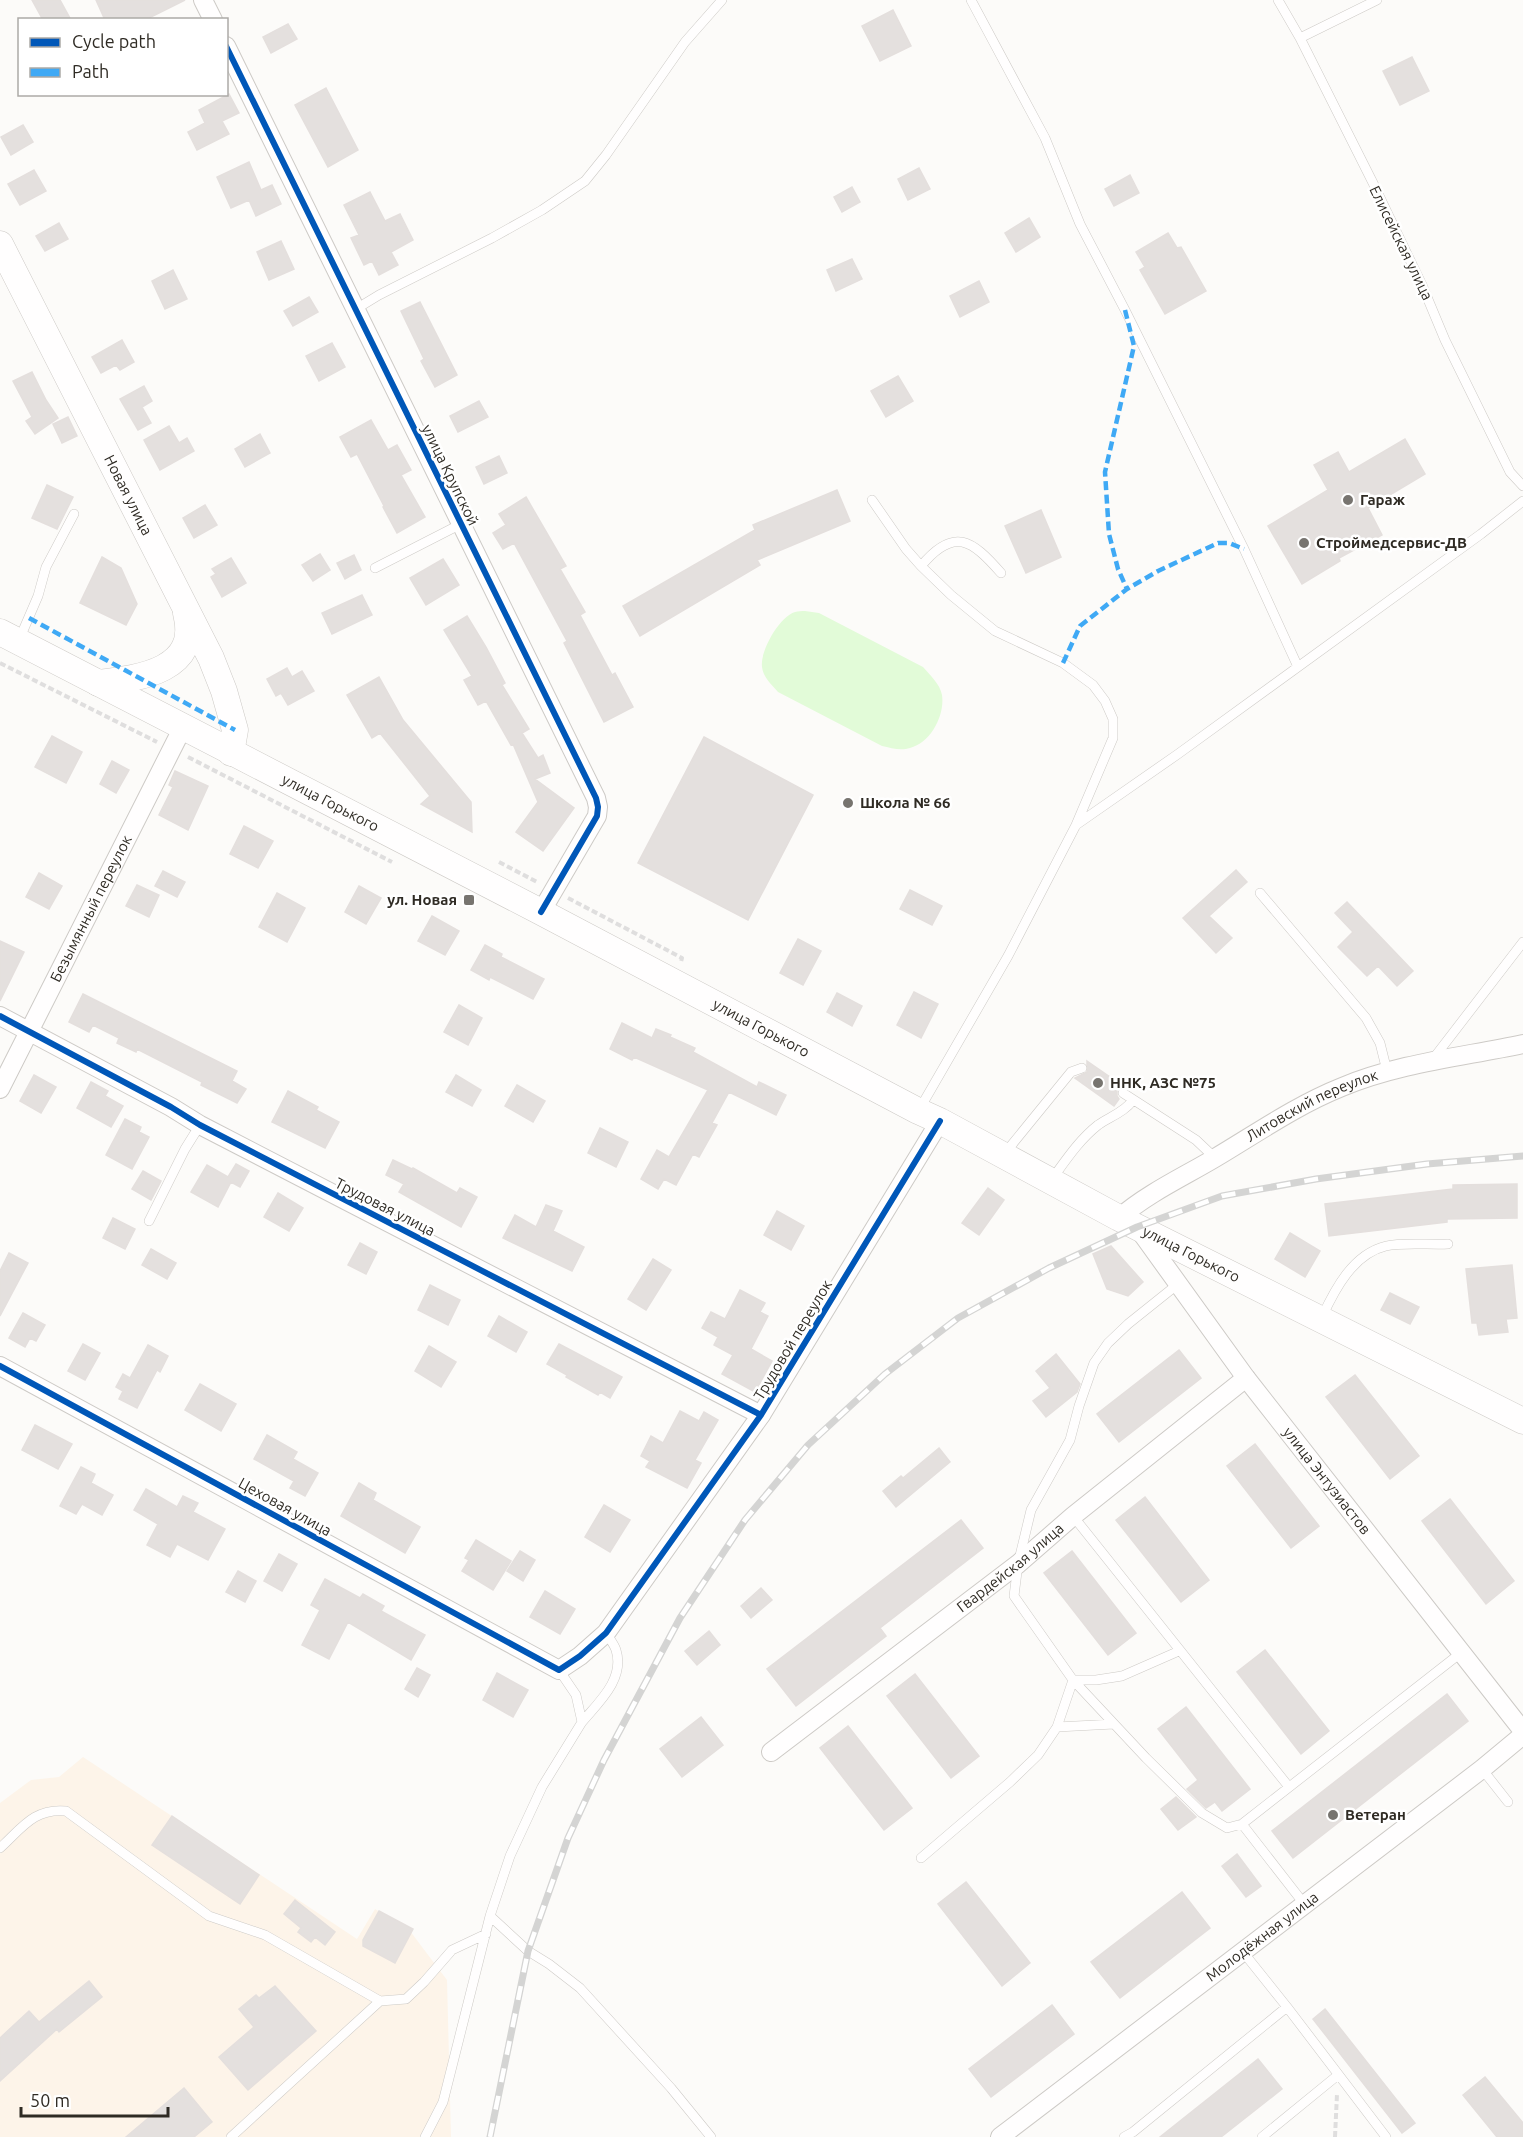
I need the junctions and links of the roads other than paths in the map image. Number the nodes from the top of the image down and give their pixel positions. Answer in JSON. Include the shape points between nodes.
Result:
{"nodes":[{"id":1,"x":203,"y":0,"type":"edge"},
{"id":2,"x":722,"y":0,"type":"edge"},
{"id":3,"x":971,"y":0,"type":"edge"},
{"id":4,"x":1278,"y":0,"type":"edge"},
{"id":5,"x":1377,"y":0,"type":"edge"},
{"id":6,"x":212,"y":18,"type":"edge"},
{"id":7,"x":1300,"y":38,"type":"junction"},
{"id":8,"x":228,"y":50,"type":"edge"},
{"id":9,"x":0,"y":244,"type":"edge"},
{"id":10,"x":356,"y":309,"type":"junction"},
{"id":11,"x":1523,"y":486,"type":"edge"},
{"id":12,"x":872,"y":500,"type":"dead end"},
{"id":13,"x":1523,"y":501,"type":"edge"},
{"id":14,"x":74,"y":514,"type":"dead end"},
{"id":15,"x":461,"y":524,"type":"junction"},
{"id":16,"x":921,"y":566,"type":"junction"},
{"id":17,"x":375,"y":568,"type":"dead end"},
{"id":18,"x":1001,"y":573,"type":"dead end"},
{"id":19,"x":184,"y":604,"type":"junction"},
{"id":20,"x":9,"y":637,"type":"edge"},
{"id":21,"x":1298,"y":667,"type":"junction"},
{"id":22,"x":98,"y":683,"type":"junction"},
{"id":23,"x":177,"y":738,"type":"junction"},
{"id":24,"x":231,"y":753,"type":"junction"},
{"id":25,"x":1076,"y":825,"type":"junction"},
{"id":26,"x":1260,"y":893,"type":"dead end"},
{"id":27,"x":541,"y":912,"type":"junction"},
{"id":28,"x":1523,"y":942,"type":"edge"},
{"id":29,"x":0,"y":1016,"type":"edge"},
{"id":30,"x":30,"y":1031,"type":"junction"},
{"id":31,"x":1523,"y":1044,"type":"edge"},
{"id":32,"x":1433,"y":1059,"type":"junction"},
{"id":33,"x":1082,"y":1068,"type":"dead end"},
{"id":34,"x":1387,"y":1071,"type":"junction"},
{"id":35,"x":0,"y":1089,"type":"edge"},
{"id":36,"x":1123,"y":1093,"type":"dead end"},
{"id":37,"x":1133,"y":1100,"type":"junction"},
{"id":38,"x":929,"y":1116,"type":"junction"},
{"id":39,"x":201,"y":1125,"type":"junction"},
{"id":40,"x":1003,"y":1155,"type":"junction"},
{"id":41,"x":1215,"y":1158,"type":"junction"},
{"id":42,"x":1052,"y":1180,"type":"junction"},
{"id":43,"x":149,"y":1221,"type":"dead end"},
{"id":44,"x":1128,"y":1223,"type":"junction"},
{"id":45,"x":1448,"y":1244,"type":"dead end"},
{"id":46,"x":1178,"y":1284,"type":"junction"},
{"id":47,"x":1321,"y":1319,"type":"junction"},
{"id":48,"x":0,"y":1366,"type":"edge"},
{"id":49,"x":1246,"y":1378,"type":"junction"},
{"id":50,"x":761,"y":1415,"type":"junction"},
{"id":51,"x":1523,"y":1421,"type":"edge"},
{"id":52,"x":1073,"y":1516,"type":"junction"},
{"id":53,"x":1018,"y":1564,"type":"junction"},
{"id":54,"x":606,"y":1633,"type":"junction"},
{"id":55,"x":1179,"y":1651,"type":"junction"},
{"id":56,"x":1462,"y":1652,"type":"junction"},
{"id":57,"x":560,"y":1670,"type":"junction"},
{"id":58,"x":1073,"y":1680,"type":"junction"},
{"id":59,"x":582,"y":1722,"type":"junction"},
{"id":60,"x":1114,"y":1724,"type":"junction"},
{"id":61,"x":1058,"y":1727,"type":"junction"},
{"id":62,"x":1523,"y":1733,"type":"edge"},
{"id":63,"x":771,"y":1752,"type":"dead end"},
{"id":64,"x":1482,"y":1769,"type":"junction"},
{"id":65,"x":1289,"y":1787,"type":"junction"},
{"id":66,"x":1508,"y":1802,"type":"dead end"},
{"id":67,"x":1242,"y":1824,"type":"junction"},
{"id":68,"x":0,"y":1848,"type":"edge"},
{"id":69,"x":921,"y":1858,"type":"dead end"},
{"id":70,"x":1305,"y":1905,"type":"junction"},
{"id":71,"x":490,"y":1916,"type":"junction"},
{"id":72,"x":486,"y":1934,"type":"junction"},
{"id":73,"x":1243,"y":1952,"type":"junction"},
{"id":74,"x":380,"y":2001,"type":"junction"},
{"id":75,"x":1287,"y":2007,"type":"junction"},
{"id":76,"x":1338,"y":2075,"type":"junction"},
{"id":77,"x":231,"y":2137,"type":"edge"},
{"id":78,"x":425,"y":2137,"type":"edge"},
{"id":79,"x":711,"y":2137,"type":"edge"},
{"id":80,"x":1000,"y":2137,"type":"edge"},
{"id":81,"x":1124,"y":2137,"type":"edge"},
{"id":82,"x":1262,"y":2137,"type":"edge"},
{"id":83,"x":1386,"y":2137,"type":"edge"}],
"edges":[{"from":1,"to":6,"type":"street"},
{"from":2,"to":10,"type":"lane","via":[[685,42],[585,181],[492,238]]},
{"from":3,"to":21,"type":"lane","via":[[1045,138],[1080,224],[1244,549]]},
{"from":4,"to":7,"type":"lane","name":"Елисейская улица"},
{"from":5,"to":7,"type":"lane"},
{"from":7,"to":11,"type":"lane","name":"Елисейская улица","via":[[1510,472]]},
{"from":8,"to":10,"type":"street","name":"улица Крупской"},
{"from":9,"to":19,"type":"main road","name":"Новая улица"},
{"from":10,"to":15,"type":"street","name":"улица Крупской"},
{"from":12,"to":16,"type":"lane"},
{"from":13,"to":21,"type":"lane"},
{"from":14,"to":20,"type":"lane","via":[[46,567],[38,596]]},
{"from":15,"to":17,"type":"lane"},
{"from":15,"to":27,"type":"street","name":"улица Крупской","via":[[598,807],[597,816]]},
{"from":16,"to":18,"type":"lane","via":[[949,543],[965,542],[983,553]]},
{"from":16,"to":25,"type":"lane","via":[[995,631],[1063,663],[1093,685],[1105,701],[1113,718],[1113,738]]},
{"from":19,"to":22,"type":"main road","via":[[190,628],[175,662],[147,675]]},
{"from":19,"to":24,"type":"main road","name":"Новая улица","via":[[224,691],[235,730]]},
{"from":20,"to":22,"type":"main road","name":"улица Горького"},
{"from":21,"to":25,"type":"lane"},
{"from":22,"to":23,"type":"main road","name":"улица Горького"},
{"from":23,"to":24,"type":"main road","name":"улица Горького"},
{"from":23,"to":30,"type":"street","name":"Безымянный переулок"},
{"from":24,"to":27,"type":"main road","name":"улица Горького"},
{"from":25,"to":38,"type":"lane"},
{"from":26,"to":34,"type":"lane","via":[[1366,1018],[1380,1043]]},
{"from":27,"to":38,"type":"main road","name":"улица Горького"},
{"from":28,"to":32,"type":"lane"},
{"from":29,"to":30,"type":"street","name":"Трудовая улица"},
{"from":30,"to":35,"type":"street","name":"Безымянный переулок"},
{"from":30,"to":39,"type":"street","name":"Трудовая улица"},
{"from":31,"to":32,"type":"street","name":"Литовский переулок"},
{"from":32,"to":34,"type":"street","name":"Литовский переулок"},
{"from":33,"to":40,"type":"lane","via":[[1071,1072]]},
{"from":34,"to":41,"type":"street","name":"Литовский переулок","via":[[1299,1106]]},
{"from":36,"to":37,"type":"lane"},
{"from":37,"to":41,"type":"lane","via":[[1196,1140]]},
{"from":37,"to":42,"type":"lane","via":[[1080,1141]]},
{"from":38,"to":40,"type":"main road","name":"улица Горького"},
{"from":38,"to":50,"type":"street","name":"Трудовой переулок"},
{"from":39,"to":43,"type":"lane"},
{"from":39,"to":50,"type":"street","name":"Трудовая улица"},
{"from":40,"to":42,"type":"main road","name":"улица Горького"},
{"from":41,"to":44,"type":"street","name":"Литовский переулок","via":[[1148,1196]]},
{"from":42,"to":44,"type":"main road","name":"улица Горького"},
{"from":44,"to":46,"type":"street","name":"улица Энтузиастов"},
{"from":44,"to":47,"type":"main road","name":"улица Горького"},
{"from":45,"to":47,"type":"lane","via":[[1387,1245],[1362,1258],[1333,1294]]},
{"from":46,"to":49,"type":"street","name":"улица Энтузиастов"},
{"from":46,"to":53,"type":"lane","via":[[1128,1324],[1094,1363],[1070,1440],[1031,1510]]},
{"from":47,"to":51,"type":"main road","name":"улица Горького"},
{"from":48,"to":57,"type":"street","name":"Цеховая улица"},
{"from":49,"to":52,"type":"street","name":"Гвардейская улица"},
{"from":49,"to":56,"type":"street","name":"улица Энтузиастов"},
{"from":50,"to":54,"type":"street","name":"Трудовой переулок"},
{"from":52,"to":53,"type":"street","name":"Гвардейская улица"},
{"from":52,"to":55,"type":"lane"},
{"from":53,"to":58,"type":"lane","via":[[1014,1596]]},
{"from":53,"to":63,"type":"street","name":"Гвардейская улица"},
{"from":54,"to":57,"type":"street","name":"Трудовой переулок"},
{"from":54,"to":59,"type":"lane","via":[[616,1650],[617,1666],[610,1688]]},
{"from":55,"to":58,"type":"lane","via":[[1122,1676]]},
{"from":55,"to":65,"type":"lane"},
{"from":56,"to":62,"type":"street","name":"улица Энтузиастов"},
{"from":56,"to":65,"type":"lane"},
{"from":57,"to":59,"type":"lane","via":[[576,1695]]},
{"from":58,"to":60,"type":"lane"},
{"from":58,"to":61,"type":"lane"},
{"from":59,"to":71,"type":"lane","via":[[542,1787],[510,1856]]},
{"from":60,"to":61,"type":"lane"},
{"from":60,"to":67,"type":"lane","via":[[1202,1813],[1227,1828]]},
{"from":61,"to":69,"type":"lane","via":[[1024,1769]]},
{"from":62,"to":64,"type":"street","name":"Молодёжная улица"},
{"from":64,"to":66,"type":"lane"},
{"from":64,"to":70,"type":"street","name":"Молодёжная улица"},
{"from":65,"to":67,"type":"lane"},
{"from":67,"to":70,"type":"lane"},
{"from":68,"to":74,"type":"lane","via":[[37,1814],[66,1811],[209,1916],[265,1935]]},
{"from":70,"to":73,"type":"street","name":"Молодёжная улица"},
{"from":71,"to":72,"type":"lane"},
{"from":71,"to":79,"type":"lane","via":[[528,1951],[580,1988]]},
{"from":72,"to":74,"type":"lane","via":[[452,1950],[406,1999]]},
{"from":72,"to":78,"type":"lane","via":[[442,2102]]},
{"from":73,"to":75,"type":"lane"},
{"from":73,"to":80,"type":"street","name":"Молодёжная улица"},
{"from":74,"to":77,"type":"lane"},
{"from":75,"to":76,"type":"lane"},
{"from":75,"to":81,"type":"lane"},
{"from":76,"to":82,"type":"lane"},
{"from":76,"to":83,"type":"lane"}]}
